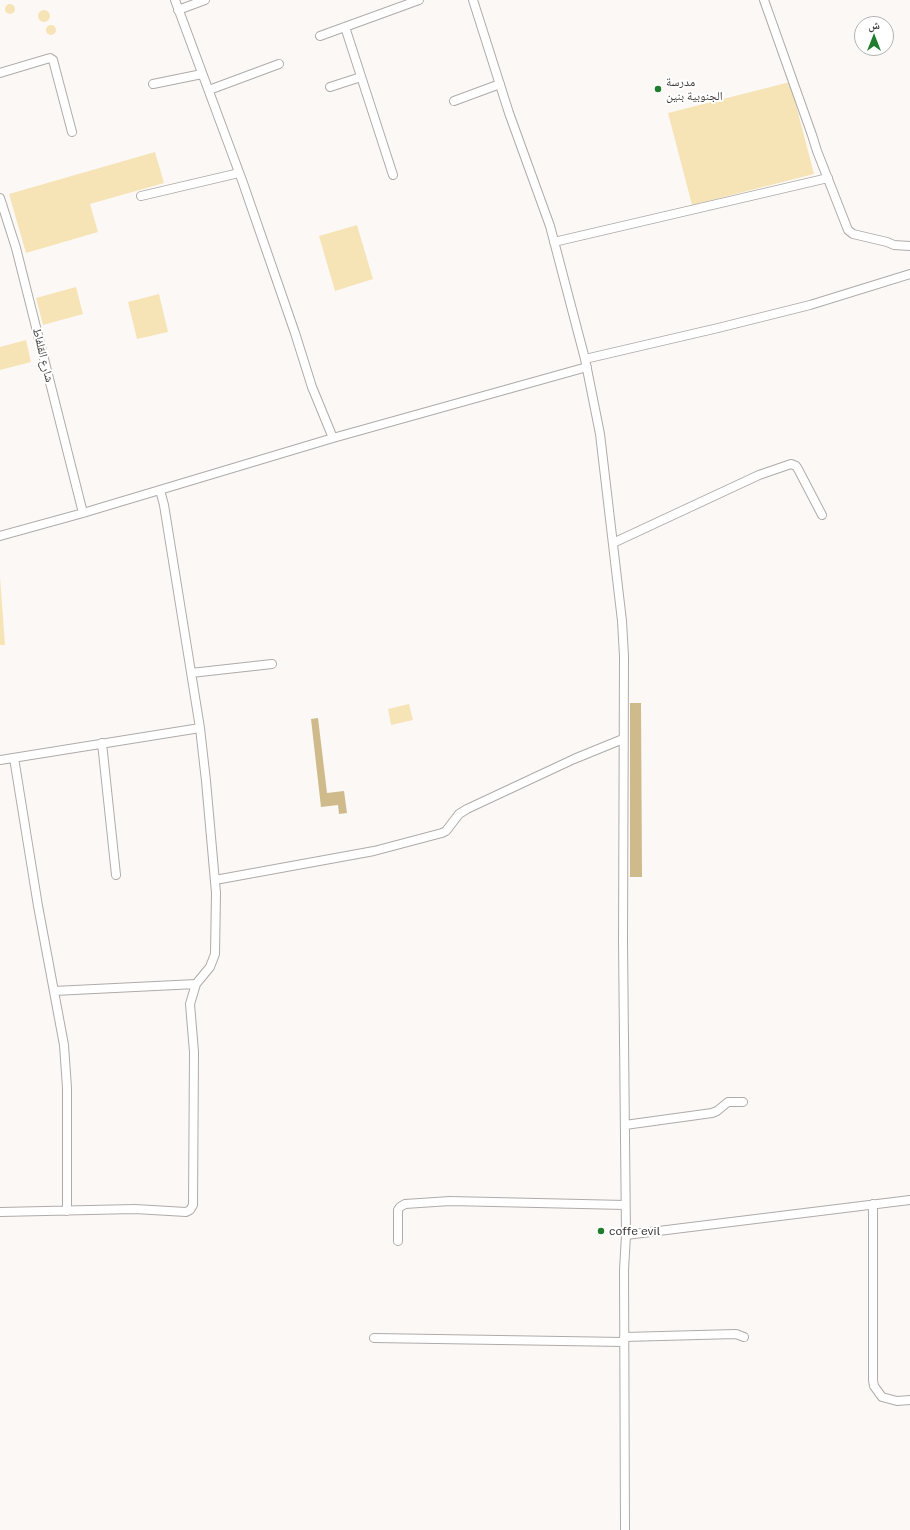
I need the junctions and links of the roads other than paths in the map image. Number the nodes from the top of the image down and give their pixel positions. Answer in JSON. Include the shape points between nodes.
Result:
{"nodes":[{"id":1,"x":175,"y":0,"type":"edge"},
{"id":2,"x":205,"y":0,"type":"edge"},
{"id":3,"x":419,"y":0,"type":"edge"},
{"id":4,"x":473,"y":0,"type":"edge"},
{"id":5,"x":764,"y":0,"type":"edge"},
{"id":6,"x":178,"y":10,"type":"junction"},
{"id":7,"x":344,"y":27,"type":"junction"},
{"id":8,"x":320,"y":36,"type":"dead end"},
{"id":9,"x":279,"y":64,"type":"dead end"},
{"id":10,"x":0,"y":73,"type":"edge"},
{"id":11,"x":202,"y":74,"type":"junction"},
{"id":12,"x":361,"y":78,"type":"junction"},
{"id":13,"x":153,"y":84,"type":"dead end"},
{"id":14,"x":500,"y":84,"type":"junction"},
{"id":15,"x":330,"y":87,"type":"dead end"},
{"id":16,"x":209,"y":90,"type":"junction"},
{"id":17,"x":454,"y":101,"type":"dead end"},
{"id":18,"x":72,"y":132,"type":"dead end"},
{"id":19,"x":239,"y":173,"type":"junction"},
{"id":20,"x":393,"y":175,"type":"dead end"},
{"id":21,"x":828,"y":178,"type":"junction"},
{"id":22,"x":141,"y":196,"type":"dead end"},
{"id":23,"x":0,"y":198,"type":"edge"},
{"id":24,"x":554,"y":242,"type":"junction"},
{"id":25,"x":910,"y":246,"type":"edge"},
{"id":26,"x":910,"y":274,"type":"edge"},
{"id":27,"x":586,"y":363,"type":"junction"},
{"id":28,"x":333,"y":438,"type":"junction"},
{"id":29,"x":160,"y":490,"type":"junction"},
{"id":30,"x":83,"y":513,"type":"junction"},
{"id":31,"x":822,"y":515,"type":"dead end"},
{"id":32,"x":0,"y":536,"type":"edge"},
{"id":33,"x":613,"y":543,"type":"junction"},
{"id":34,"x":272,"y":664,"type":"dead end"},
{"id":35,"x":190,"y":673,"type":"junction"},
{"id":36,"x":200,"y":728,"type":"junction"},
{"id":37,"x":623,"y":739,"type":"junction"},
{"id":38,"x":102,"y":743,"type":"junction"},
{"id":39,"x":14,"y":758,"type":"junction"},
{"id":40,"x":0,"y":760,"type":"edge"},
{"id":41,"x":116,"y":875,"type":"dead end"},
{"id":42,"x":215,"y":880,"type":"junction"},
{"id":43,"x":196,"y":984,"type":"junction"},
{"id":44,"x":54,"y":991,"type":"junction"},
{"id":45,"x":743,"y":1102,"type":"dead end"},
{"id":46,"x":624,"y":1125,"type":"junction"},
{"id":47,"x":910,"y":1200,"type":"edge"},
{"id":48,"x":873,"y":1204,"type":"junction"},
{"id":49,"x":625,"y":1205,"type":"junction"},
{"id":50,"x":68,"y":1211,"type":"junction"},
{"id":51,"x":0,"y":1212,"type":"edge"},
{"id":52,"x":626,"y":1235,"type":"junction"},
{"id":53,"x":398,"y":1241,"type":"dead end"},
{"id":54,"x":744,"y":1337,"type":"dead end"},
{"id":55,"x":374,"y":1338,"type":"dead end"},
{"id":56,"x":624,"y":1339,"type":"junction"},
{"id":57,"x":910,"y":1400,"type":"edge"},
{"id":58,"x":626,"y":1530,"type":"edge"}],
"edges":[{"from":1,"to":6,"type":"street"},
{"from":2,"to":6,"type":"street"},
{"from":3,"to":7,"type":"street"},
{"from":4,"to":14,"type":"street"},
{"from":5,"to":21,"type":"street"},
{"from":6,"to":11,"type":"street"},
{"from":7,"to":8,"type":"street"},
{"from":7,"to":12,"type":"street"},
{"from":9,"to":16,"type":"street"},
{"from":10,"to":18,"type":"street","via":[[50,58],[53,60]]},
{"from":11,"to":13,"type":"street"},
{"from":11,"to":16,"type":"street"},
{"from":12,"to":15,"type":"street"},
{"from":12,"to":20,"type":"street"},
{"from":14,"to":17,"type":"street"},
{"from":14,"to":24,"type":"street"},
{"from":16,"to":19,"type":"street"},
{"from":19,"to":22,"type":"street"},
{"from":19,"to":28,"type":"street","via":[[312,387]]},
{"from":21,"to":24,"type":"street"},
{"from":21,"to":25,"type":"street","via":[[848,230],[853,234],[894,245]]},
{"from":23,"to":30,"type":"street","name":"شارع القلفاط","via":[[16,248]]},
{"from":24,"to":27,"type":"street"},
{"from":26,"to":27,"type":"street","via":[[810,305]]},
{"from":27,"to":28,"type":"street"},
{"from":27,"to":33,"type":"street","via":[[600,434]]},
{"from":28,"to":29,"type":"street"},
{"from":29,"to":30,"type":"street"},
{"from":29,"to":35,"type":"street"},
{"from":30,"to":32,"type":"street"},
{"from":31,"to":33,"type":"street","via":[[798,469],[791,464],[759,475]]},
{"from":33,"to":37,"type":"street","via":[[624,656]]},
{"from":34,"to":35,"type":"street"},
{"from":35,"to":36,"type":"street"},
{"from":36,"to":38,"type":"street"},
{"from":36,"to":42,"type":"street"},
{"from":37,"to":42,"type":"street","via":[[468,809],[459,814],[442,834],[366,853]]},
{"from":37,"to":46,"type":"street"},
{"from":38,"to":39,"type":"street"},
{"from":38,"to":41,"type":"street"},
{"from":39,"to":40,"type":"street"},
{"from":39,"to":44,"type":"street"},
{"from":42,"to":43,"type":"street","via":[[215,954],[212,963]]},
{"from":43,"to":44,"type":"street"},
{"from":43,"to":50,"type":"street","via":[[190,1004],[194,1052],[192,1207],[186,1212]]},
{"from":44,"to":50,"type":"street","via":[[64,1045],[67,1088]]},
{"from":45,"to":46,"type":"street","via":[[728,1102],[712,1113]]},
{"from":46,"to":49,"type":"street"},
{"from":47,"to":48,"type":"street"},
{"from":48,"to":52,"type":"street"},
{"from":48,"to":57,"type":"street","via":[[874,1386],[882,1396],[897,1401]]},
{"from":49,"to":52,"type":"street"},
{"from":49,"to":53,"type":"street","via":[[450,1201],[405,1204],[398,1210]]},
{"from":50,"to":51,"type":"street"},
{"from":52,"to":56,"type":"street"},
{"from":54,"to":56,"type":"street","via":[[736,1334]]},
{"from":55,"to":56,"type":"street"},
{"from":56,"to":58,"type":"street"}]}
